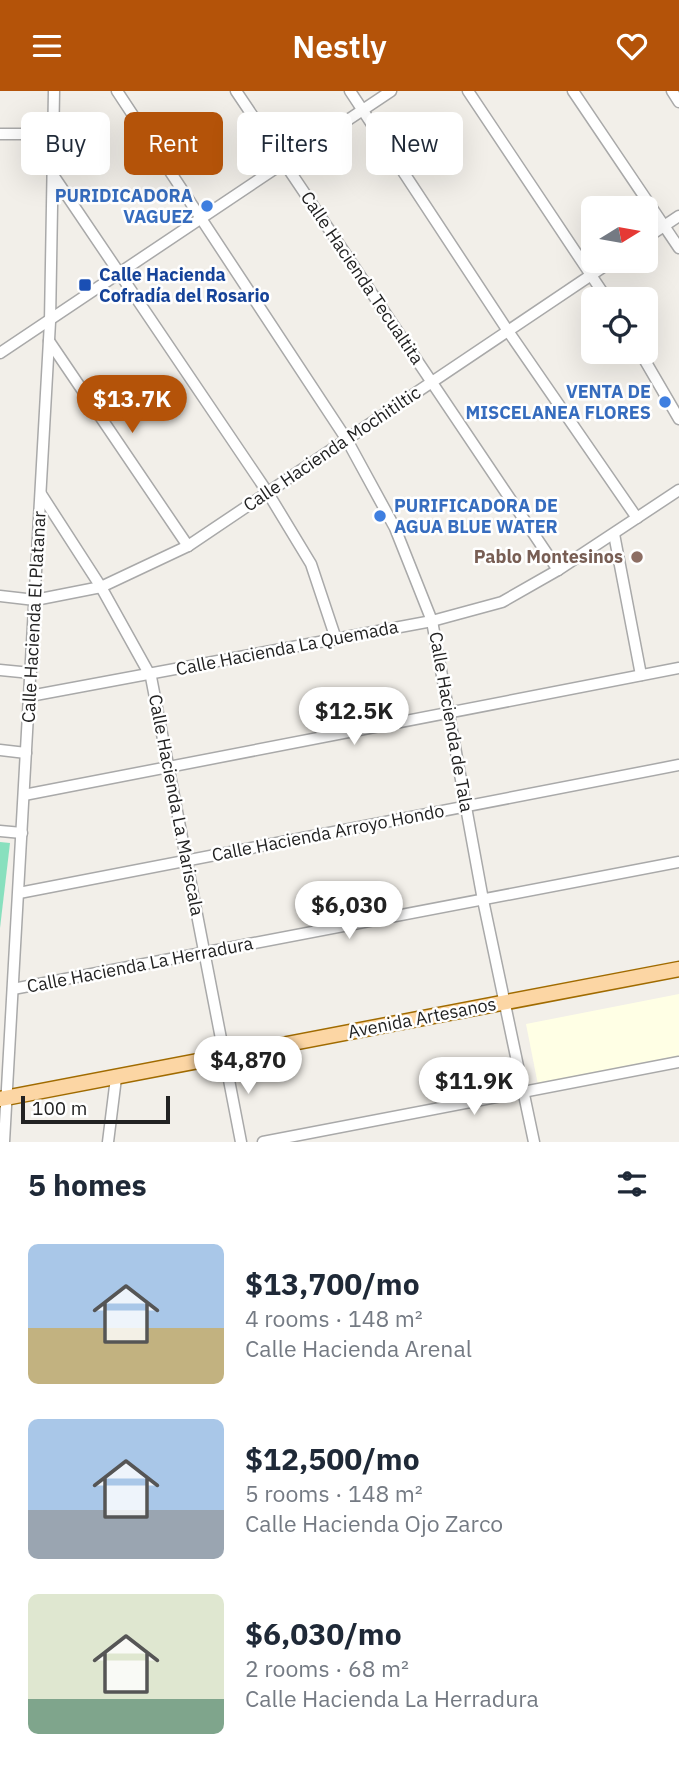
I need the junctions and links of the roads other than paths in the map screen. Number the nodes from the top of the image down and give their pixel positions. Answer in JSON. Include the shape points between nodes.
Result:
{"nodes":[{"id":1,"x":54,"y":91,"type":"edge"},
{"id":2,"x":117,"y":91,"type":"edge"},
{"id":3,"x":236,"y":91,"type":"edge"},
{"id":4,"x":350,"y":91,"type":"edge"},
{"id":5,"x":391,"y":91,"type":"edge"},
{"id":6,"x":468,"y":91,"type":"edge"},
{"id":7,"x":573,"y":91,"type":"edge"},
{"id":8,"x":671,"y":91,"type":"edge"},
{"id":9,"x":679,"y":102,"type":"edge"},
{"id":10,"x":363,"y":110,"type":"junction"},
{"id":11,"x":54,"y":112,"type":"edge"},
{"id":12,"x":250,"y":112,"type":"edge"},
{"id":13,"x":352,"y":117,"type":"edge"},
{"id":14,"x":0,"y":134,"type":"edge"},
{"id":15,"x":21,"y":134,"type":"edge"},
{"id":16,"x":53,"y":175,"type":"joint"},
{"id":17,"x":265,"y":175,"type":"edge"},
{"id":18,"x":293,"y":175,"type":"edge"},
{"id":19,"x":679,"y":216,"type":"edge"},
{"id":20,"x":201,"y":219,"type":"junction"},
{"id":21,"x":664,"y":226,"type":"junction"},
{"id":22,"x":658,"y":230,"type":"edge"},
{"id":23,"x":679,"y":248,"type":"edge"},
{"id":24,"x":120,"y":274,"type":"junction"},
{"id":25,"x":592,"y":274,"type":"junction"},
{"id":26,"x":600,"y":287,"type":"edge"},
{"id":27,"x":50,"y":322,"type":"junction"},
{"id":28,"x":508,"y":331,"type":"junction"},
{"id":29,"x":49,"y":341,"type":"junction"},
{"id":30,"x":0,"y":353,"type":"edge"},
{"id":31,"x":647,"y":364,"type":"edge"},
{"id":32,"x":432,"y":381,"type":"junction"},
{"id":33,"x":679,"y":419,"type":"edge"},
{"id":34,"x":347,"y":440,"type":"junction"},
{"id":35,"x":679,"y":490,"type":"edge"},
{"id":36,"x":268,"y":493,"type":"junction"},
{"id":37,"x":41,"y":494,"type":"junction"},
{"id":38,"x":637,"y":518,"type":"junction"},
{"id":39,"x":614,"y":534,"type":"junction"},
{"id":40,"x":188,"y":546,"type":"junction"},
{"id":41,"x":558,"y":570,"type":"junction"},
{"id":42,"x":102,"y":587,"type":"junction"},
{"id":43,"x":0,"y":596,"type":"edge"},
{"id":44,"x":35,"y":600,"type":"junction"},
{"id":45,"x":432,"y":621,"type":"junction"},
{"id":46,"x":336,"y":639,"type":"junction"},
{"id":47,"x":679,"y":668,"type":"edge"},
{"id":48,"x":0,"y":670,"type":"edge"},
{"id":49,"x":31,"y":673,"type":"junction"},
{"id":50,"x":149,"y":674,"type":"junction"},
{"id":51,"x":641,"y":675,"type":"junction"},
{"id":52,"x":30,"y":696,"type":"junction"},
{"id":53,"x":450,"y":712,"type":"junction"},
{"id":54,"x":0,"y":750,"type":"edge"},
{"id":55,"x":26,"y":753,"type":"junction"},
{"id":56,"x":679,"y":765,"type":"edge"},
{"id":57,"x":169,"y":769,"type":"junction"},
{"id":58,"x":24,"y":795,"type":"junction"},
{"id":59,"x":466,"y":806,"type":"junction"},
{"id":60,"x":0,"y":831,"type":"edge"},
{"id":61,"x":22,"y":834,"type":"junction"},
{"id":62,"x":187,"y":861,"type":"junction"},
{"id":63,"x":679,"y":863,"type":"edge"},
{"id":64,"x":19,"y":893,"type":"junction"},
{"id":65,"x":483,"y":900,"type":"junction"},
{"id":66,"x":204,"y":952,"type":"junction"},
{"id":67,"x":679,"y":969,"type":"edge"},
{"id":68,"x":13,"y":989,"type":"junction"},
{"id":69,"x":506,"y":1002,"type":"junction"},
{"id":70,"x":224,"y":1057,"type":"junction"},
{"id":71,"x":679,"y":1062,"type":"edge"},
{"id":72,"x":116,"y":1077,"type":"junction"},
{"id":73,"x":524,"y":1091,"type":"junction"},
{"id":74,"x":4,"y":1099,"type":"edge"},
{"id":75,"x":4,"y":1142,"type":"edge"},
{"id":76,"x":108,"y":1142,"type":"edge"},
{"id":77,"x":241,"y":1142,"type":"edge"},
{"id":78,"x":263,"y":1142,"type":"edge"},
{"id":79,"x":534,"y":1142,"type":"edge"}],
"edges":[{"from":1,"to":11,"type":"street","name":"Calle Hacienda El Platanar"},
{"from":2,"to":20,"type":"street","name":"Calle Hacienda de Tala"},
{"from":3,"to":12,"type":"street","name":"Calle Hacienda Tecualtita"},
{"from":4,"to":10,"type":"street"},
{"from":5,"to":10,"type":"street"},
{"from":6,"to":25,"type":"street"},
{"from":7,"to":21,"type":"street"},
{"from":8,"to":9,"type":"street"},
{"from":10,"to":13,"type":"street"},
{"from":10,"to":28,"type":"street"},
{"from":14,"to":15,"type":"street"},
{"from":16,"to":24,"type":"street"},
{"from":16,"to":27,"type":"street","name":"Calle Hacienda El Platanar"},
{"from":17,"to":20,"type":"street"},
{"from":18,"to":32,"type":"street","name":"Calle Hacienda Tecualtita"},
{"from":19,"to":21,"type":"street"},
{"from":20,"to":24,"type":"street"},
{"from":20,"to":34,"type":"street","name":"Calle Hacienda de Tala"},
{"from":21,"to":22,"type":"street"},
{"from":21,"to":23,"type":"street"},
{"from":24,"to":27,"type":"street"},
{"from":24,"to":36,"type":"street"},
{"from":25,"to":26,"type":"street"},
{"from":25,"to":28,"type":"street","name":"Calle Hacienda Mochitiltic"},
{"from":27,"to":29,"type":"street","name":"Calle Hacienda El Platanar"},
{"from":27,"to":30,"type":"street"},
{"from":28,"to":32,"type":"street","name":"Calle Hacienda Mochitiltic"},
{"from":28,"to":38,"type":"street"},
{"from":29,"to":37,"type":"street","name":"Calle Hacienda El Platanar"},
{"from":29,"to":40,"type":"street"},
{"from":31,"to":33,"type":"street"},
{"from":32,"to":34,"type":"street","name":"Calle Hacienda Mochitiltic"},
{"from":32,"to":41,"type":"street","name":"Calle Hacienda Tecualtita"},
{"from":34,"to":36,"type":"street","name":"Calle Hacienda Mochitiltic"},
{"from":34,"to":45,"type":"street","name":"Calle Hacienda de Tala","via":[[394,528]]},
{"from":35,"to":38,"type":"street","name":"Calle Hacienda La Quemada"},
{"from":36,"to":40,"type":"street","name":"Calle Hacienda Mochitiltic"},
{"from":36,"to":46,"type":"street","via":[[311,564]]},
{"from":37,"to":42,"type":"street","name":"Calle Hacienda La Mariscala"},
{"from":37,"to":44,"type":"street","name":"Calle Hacienda El Platanar"},
{"from":38,"to":39,"type":"street","name":"Calle Hacienda La Quemada"},
{"from":39,"to":41,"type":"street","name":"Calle Hacienda La Quemada"},
{"from":39,"to":51,"type":"street"},
{"from":40,"to":42,"type":"street","name":"Calle Hacienda Mochitiltic"},
{"from":41,"to":45,"type":"street","name":"Calle Hacienda La Quemada","via":[[502,602]]},
{"from":42,"to":44,"type":"street","name":"Calle Hacienda Mochitiltic"},
{"from":42,"to":50,"type":"street","name":"Calle Hacienda La Mariscala"},
{"from":43,"to":44,"type":"street","name":"Calle Hacienda Mochitiltic"},
{"from":44,"to":49,"type":"street","name":"Calle Hacienda El Platanar"},
{"from":45,"to":46,"type":"street","name":"Calle Hacienda La Quemada"},
{"from":45,"to":53,"type":"street","name":"Calle Hacienda de Tala"},
{"from":46,"to":50,"type":"street","name":"Calle Hacienda La Quemada"},
{"from":47,"to":51,"type":"street"},
{"from":48,"to":49,"type":"street"},
{"from":49,"to":52,"type":"street","name":"Calle Hacienda El Platanar"},
{"from":50,"to":52,"type":"street","name":"Calle Hacienda La Quemada"},
{"from":50,"to":57,"type":"street","name":"Calle Hacienda La Mariscala"},
{"from":51,"to":53,"type":"street"},
{"from":52,"to":55,"type":"street","name":"Calle Hacienda El Platanar"},
{"from":53,"to":57,"type":"street"},
{"from":53,"to":59,"type":"street","name":"Calle Hacienda de Tala"},
{"from":54,"to":55,"type":"street"},
{"from":55,"to":58,"type":"street","name":"Calle Hacienda El Platanar"},
{"from":56,"to":59,"type":"street","name":"Calle Hacienda Arroyo Hondo"},
{"from":57,"to":58,"type":"street"},
{"from":57,"to":62,"type":"street","name":"Calle Hacienda La Mariscala"},
{"from":58,"to":61,"type":"street","name":"Calle Hacienda El Platanar"},
{"from":59,"to":62,"type":"street","name":"Calle Hacienda Arroyo Hondo"},
{"from":59,"to":65,"type":"street","name":"Calle Hacienda de Tala"},
{"from":60,"to":61,"type":"street"},
{"from":61,"to":64,"type":"street","name":"Calle Hacienda El Platanar"},
{"from":62,"to":64,"type":"street","name":"Calle Hacienda Arroyo Hondo"},
{"from":62,"to":66,"type":"street","name":"Calle Hacienda La Mariscala"},
{"from":63,"to":65,"type":"street","name":"Calle Hacienda La Herradura"},
{"from":64,"to":68,"type":"street","name":"Calle Hacienda El Platanar"},
{"from":65,"to":66,"type":"street","name":"Calle Hacienda La Herradura"},
{"from":65,"to":69,"type":"street","name":"Calle Hacienda de Tala"},
{"from":66,"to":68,"type":"street","name":"Calle Hacienda La Herradura"},
{"from":66,"to":70,"type":"street","name":"Calle Hacienda La Mariscala"},
{"from":67,"to":69,"type":"main road","name":"Avenida Artesanos"},
{"from":68,"to":74,"type":"street","name":"Calle Hacienda El Platanar"},
{"from":69,"to":70,"type":"main road","name":"Avenida Artesanos"},
{"from":69,"to":73,"type":"street","name":"Calle Hacienda de Tala"},
{"from":70,"to":72,"type":"main road","name":"Avenida Artesanos"},
{"from":70,"to":77,"type":"street","name":"Calle Hacienda La Mariscala"},
{"from":71,"to":73,"type":"street"},
{"from":72,"to":74,"type":"main road","name":"Avenida Artesanos"},
{"from":72,"to":76,"type":"street"},
{"from":73,"to":78,"type":"street"},
{"from":73,"to":79,"type":"street","name":"Calle Hacienda de Tala"},
{"from":74,"to":75,"type":"street","name":"Calle Hacienda El Platanar"}]}
